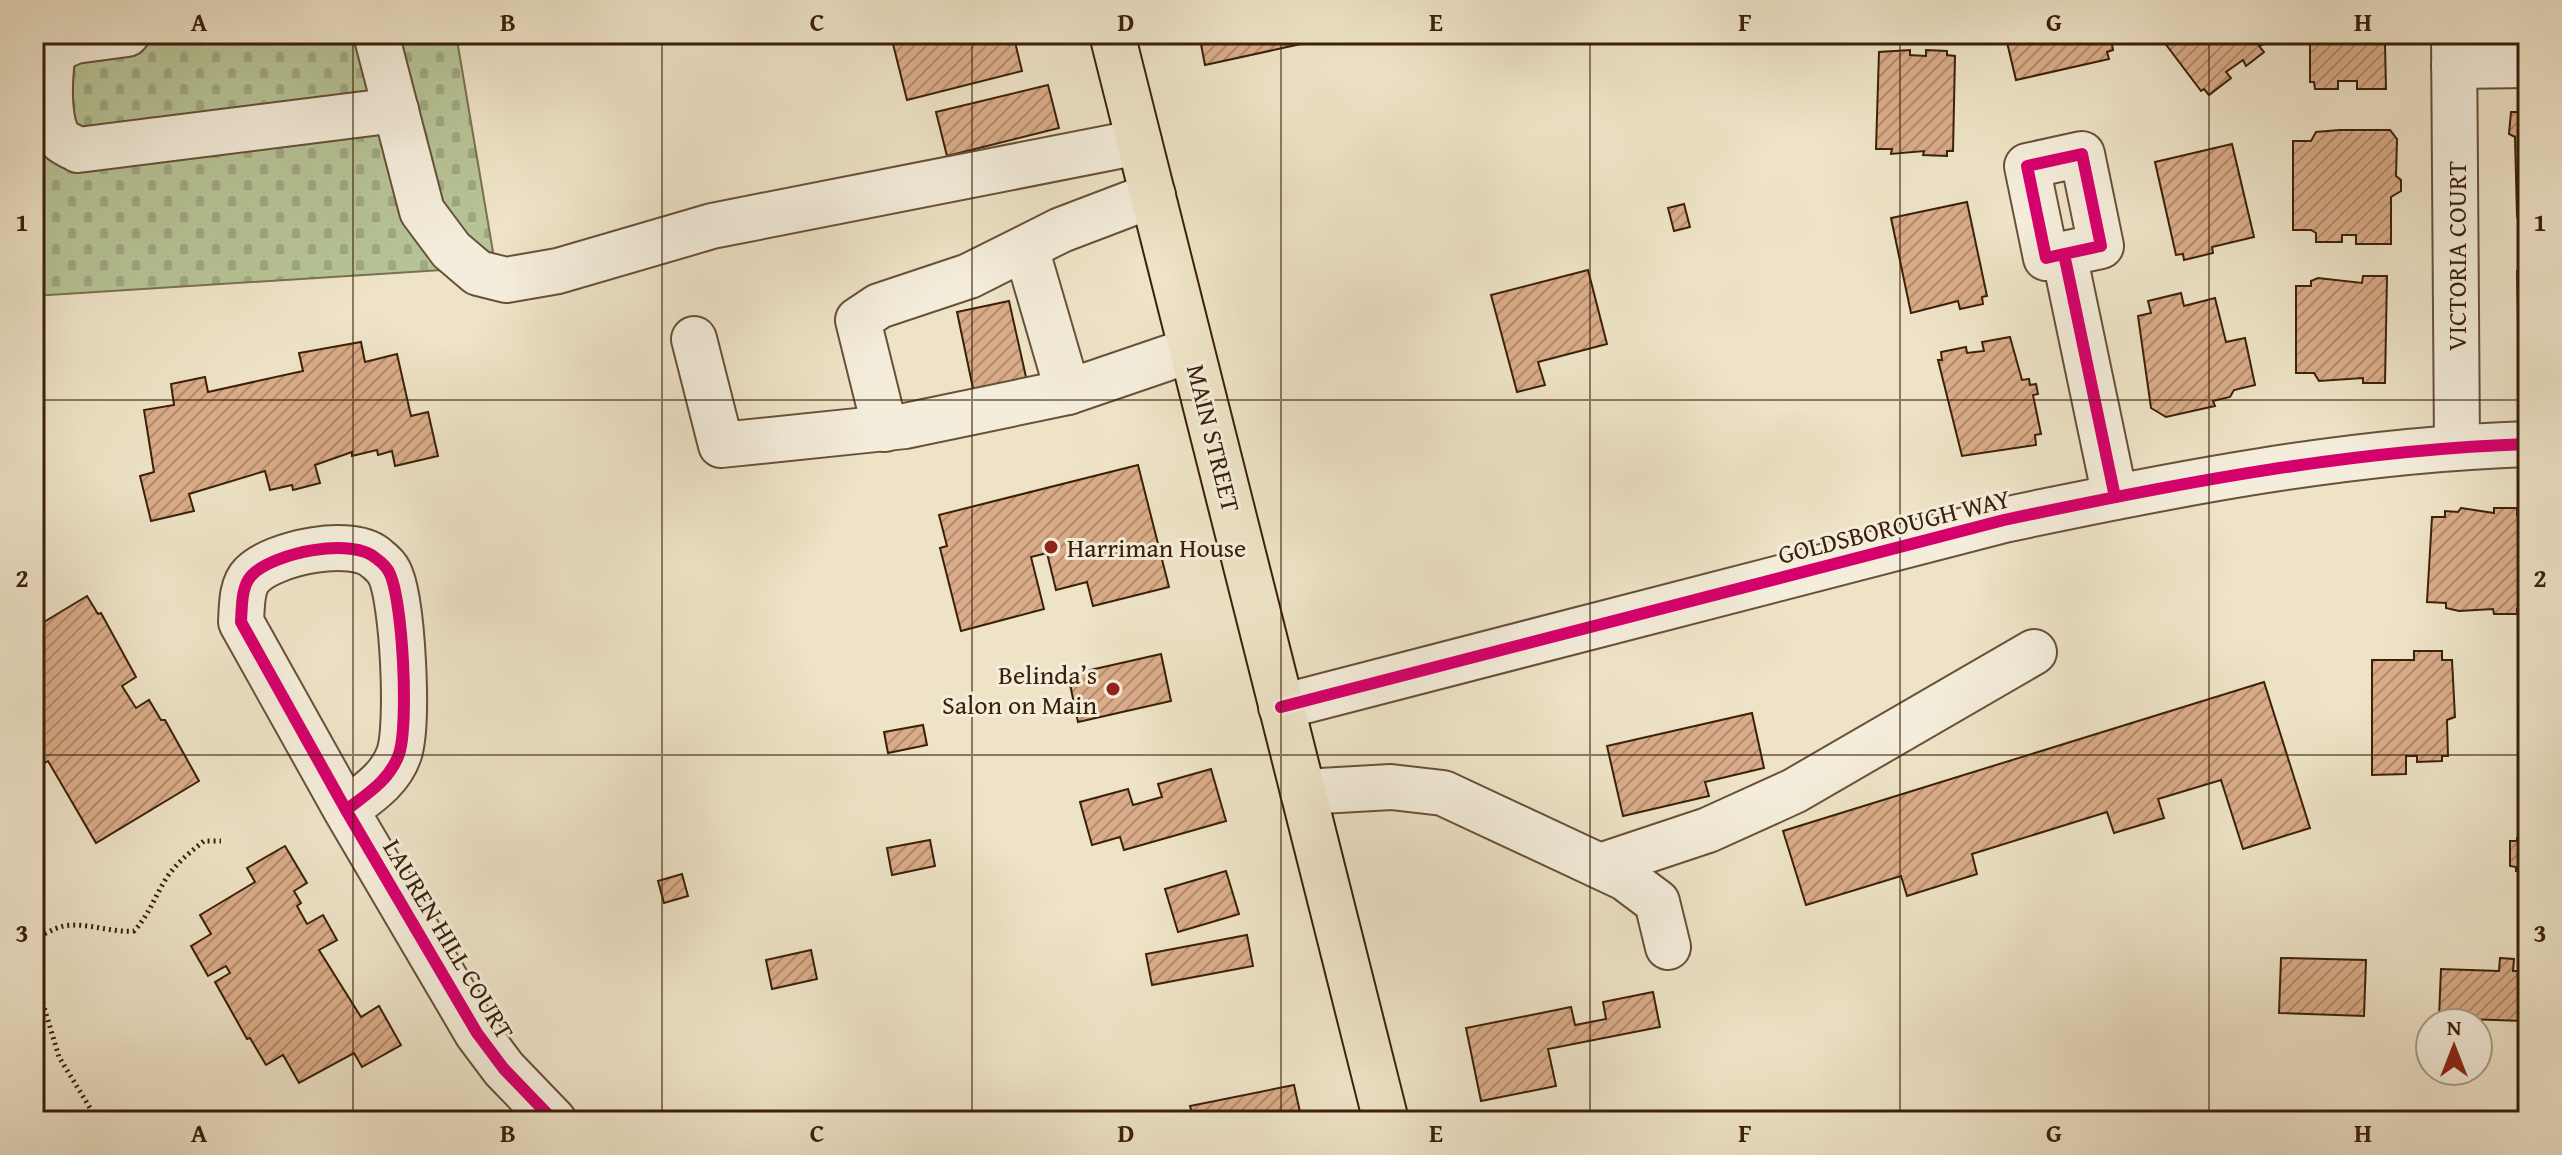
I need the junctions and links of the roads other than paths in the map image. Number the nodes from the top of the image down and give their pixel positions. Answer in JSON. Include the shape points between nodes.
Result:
{"nodes":[{"id":1,"x":127,"y":34,"type":"edge"},
{"id":2,"x":376,"y":34,"type":"edge"},
{"id":3,"x":1112,"y":34,"type":"edge"},
{"id":4,"x":2454,"y":50,"type":"edge"},
{"id":5,"x":2528,"y":65,"type":"edge"},
{"id":6,"x":396,"y":110,"type":"junction"},
{"id":7,"x":1139,"y":142,"type":"junction"},
{"id":8,"x":1153,"y":195,"type":"junction"},
{"id":9,"x":1026,"y":248,"type":"junction"},
{"id":10,"x":2064,"y":254,"type":"dead end"},
{"id":11,"x":694,"y":339,"type":"dead end"},
{"id":12,"x":1191,"y":350,"type":"junction"},
{"id":13,"x":1068,"y":392,"type":"junction"},
{"id":14,"x":885,"y":429,"type":"junction"},
{"id":15,"x":2528,"y":444,"type":"edge"},
{"id":16,"x":2457,"y":447,"type":"junction"},
{"id":17,"x":2115,"y":497,"type":"junction"},
{"id":18,"x":2034,"y":652,"type":"dead end"},
{"id":19,"x":1281,"y":707,"type":"junction"},
{"id":20,"x":1303,"y":792,"type":"junction"},
{"id":21,"x":346,"y":810,"type":"junction"},
{"id":22,"x":1600,"y":866,"type":"junction"},
{"id":23,"x":1668,"y":947,"type":"dead end"},
{"id":24,"x":554,"y":1121,"type":"edge"},
{"id":25,"x":1386,"y":1121,"type":"edge"}],
"edges":[{"from":1,"to":6,"type":"street","via":[[75,41],[54,50],[49,71],[54,126],[60,140],[78,150]]},
{"from":2,"to":6,"type":"street"},
{"from":3,"to":7,"type":"main road","name":"MAIN STREET"},
{"from":4,"to":5,"type":"street","name":"VICTORIA COURT"},
{"from":4,"to":16,"type":"street","name":"VICTORIA COURT"},
{"from":6,"to":7,"type":"street","via":[[422,211],[451,250],[478,273],[506,280],[558,271],[712,226]]},
{"from":7,"to":8,"type":"main road","name":"MAIN STREET"},
{"from":8,"to":9,"type":"street"},
{"from":8,"to":12,"type":"main road","name":"MAIN STREET"},
{"from":9,"to":13,"type":"street"},
{"from":9,"to":14,"type":"street","via":[[969,276],[879,306],[858,320]]},
{"from":10,"to":17,"type":"street"},
{"from":11,"to":14,"type":"street","via":[[721,445]]},
{"from":12,"to":13,"type":"street"},
{"from":12,"to":19,"type":"main road","name":"MAIN STREET"},
{"from":13,"to":14,"type":"street"},
{"from":15,"to":16,"type":"street","name":"GOLDSBOROUGH WAY"},
{"from":16,"to":17,"type":"street","name":"GOLDSBOROUGH WAY","via":[[2297,463]]},
{"from":17,"to":19,"type":"street","name":"GOLDSBOROUGH WAY","via":[[2004,520]]},
{"from":18,"to":22,"type":"street","via":[[1794,791],[1708,830]]},
{"from":19,"to":20,"type":"main road","name":"MAIN STREET"},
{"from":20,"to":22,"type":"street","via":[[1391,787],[1443,793]]},
{"from":20,"to":25,"type":"main road","name":"MAIN STREET"},
{"from":21,"to":21,"type":"street","name":"LAUREN HILL COURT","via":[[241,622],[250,577],[269,563],[331,547],[374,556],[389,572],[397,602],[405,720],[399,754],[384,780]]},
{"from":21,"to":24,"type":"street","name":"LAUREN HILL COURT","via":[[477,1033]]},
{"from":22,"to":23,"type":"street","via":[[1657,902]]}]}
